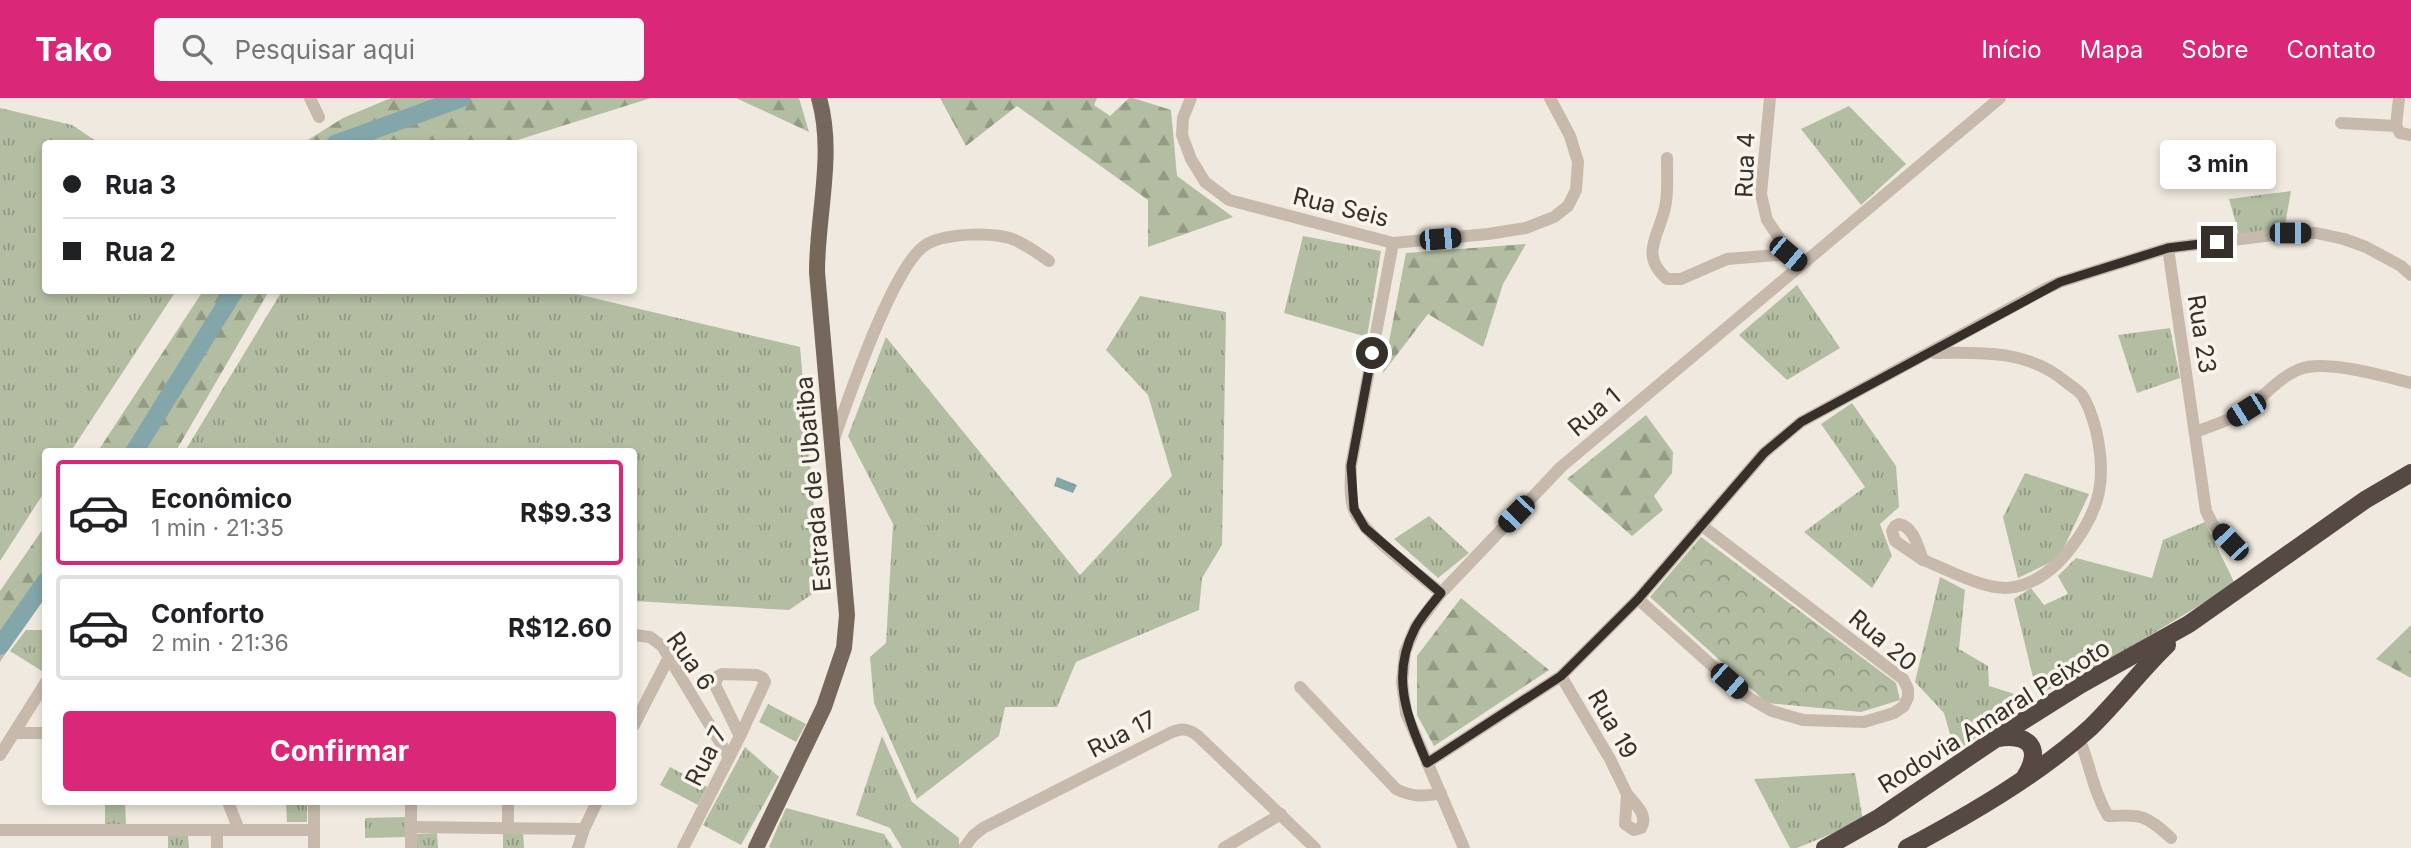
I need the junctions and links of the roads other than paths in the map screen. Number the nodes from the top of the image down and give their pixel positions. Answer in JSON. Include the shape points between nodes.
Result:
{"nodes":[{"id":1,"x":310,"y":98,"type":"edge"},
{"id":2,"x":819,"y":98,"type":"edge"},
{"id":3,"x":1191,"y":98,"type":"edge"},
{"id":4,"x":1550,"y":98,"type":"edge"},
{"id":5,"x":1770,"y":98,"type":"edge"},
{"id":6,"x":2000,"y":98,"type":"edge"},
{"id":7,"x":2399,"y":98,"type":"edge"},
{"id":8,"x":319,"y":117,"type":"dead end"},
{"id":9,"x":2341,"y":123,"type":"dead end"},
{"id":10,"x":2396,"y":126,"type":"junction"},
{"id":11,"x":2411,"y":135,"type":"edge"},
{"id":12,"x":1667,"y":158,"type":"dead end"},
{"id":13,"x":1392,"y":243,"type":"junction"},
{"id":14,"x":2168,"y":248,"type":"junction"},
{"id":15,"x":1788,"y":254,"type":"junction"},
{"id":16,"x":1049,"y":261,"type":"dead end"},
{"id":17,"x":1800,"y":264,"type":"junction"},
{"id":18,"x":2411,"y":275,"type":"edge"},
{"id":19,"x":1930,"y":353,"type":"junction"},
{"id":20,"x":2411,"y":383,"type":"edge"},
{"id":21,"x":2195,"y":432,"type":"junction"},
{"id":22,"x":832,"y":446,"type":"junction"},
{"id":23,"x":2411,"y":473,"type":"edge"},
{"id":24,"x":1701,"y":525,"type":"junction"},
{"id":25,"x":2230,"y":542,"type":"dead end"},
{"id":26,"x":1923,"y":560,"type":"dead end"},
{"id":27,"x":1441,"y":593,"type":"junction"},
{"id":28,"x":1638,"y":599,"type":"junction"},
{"id":29,"x":2189,"y":624,"type":"junction"},
{"id":30,"x":637,"y":635,"type":"edge"},
{"id":31,"x":668,"y":659,"type":"junction"},
{"id":32,"x":678,"y":674,"type":"junction"},
{"id":33,"x":660,"y":676,"type":"junction"},
{"id":34,"x":1561,"y":676,"type":"junction"},
{"id":35,"x":1300,"y":687,"type":"dead end"},
{"id":36,"x":42,"y":688,"type":"edge"},
{"id":37,"x":637,"y":719,"type":"edge"},
{"id":38,"x":14,"y":733,"type":"junction"},
{"id":39,"x":42,"y":733,"type":"edge"},
{"id":40,"x":740,"y":736,"type":"junction"},
{"id":41,"x":1998,"y":738,"type":"junction"},
{"id":42,"x":2078,"y":738,"type":"junction"},
{"id":43,"x":0,"y":755,"type":"edge"},
{"id":44,"x":729,"y":757,"type":"junction"},
{"id":45,"x":1427,"y":763,"type":"junction"},
{"id":46,"x":2025,"y":777,"type":"junction"},
{"id":47,"x":1441,"y":793,"type":"junction"},
{"id":48,"x":1627,"y":794,"type":"dead end"},
{"id":49,"x":229,"y":805,"type":"edge"},
{"id":50,"x":314,"y":805,"type":"edge"},
{"id":51,"x":411,"y":805,"type":"edge"},
{"id":52,"x":508,"y":805,"type":"edge"},
{"id":53,"x":596,"y":805,"type":"edge"},
{"id":54,"x":1281,"y":814,"type":"junction"},
{"id":55,"x":410,"y":827,"type":"junction"},
{"id":56,"x":508,"y":827,"type":"junction"},
{"id":57,"x":584,"y":829,"type":"junction"},
{"id":58,"x":0,"y":830,"type":"edge"},
{"id":59,"x":217,"y":830,"type":"junction"},
{"id":60,"x":239,"y":830,"type":"junction"},
{"id":61,"x":314,"y":830,"type":"junction"},
{"id":62,"x":2171,"y":838,"type":"dead end"},
{"id":63,"x":217,"y":848,"type":"edge"},
{"id":64,"x":314,"y":848,"type":"edge"},
{"id":65,"x":411,"y":848,"type":"edge"},
{"id":66,"x":578,"y":848,"type":"edge"},
{"id":67,"x":683,"y":848,"type":"edge"},
{"id":68,"x":757,"y":848,"type":"edge"},
{"id":69,"x":964,"y":848,"type":"edge"},
{"id":70,"x":1224,"y":848,"type":"edge"},
{"id":71,"x":1315,"y":848,"type":"edge"},
{"id":72,"x":1464,"y":848,"type":"edge"},
{"id":73,"x":1825,"y":848,"type":"edge"},
{"id":74,"x":1907,"y":848,"type":"edge"}],
"edges":[{"from":1,"to":8,"type":"street"},
{"from":2,"to":22,"type":"main road","name":"Estrada de Ubatiba","via":[[826,143],[817,272]]},
{"from":3,"to":13,"type":"street","name":"Rua Seis","via":[[1182,135],[1205,183],[1229,200]]},
{"from":4,"to":13,"type":"street","name":"Rua Seis","via":[[1578,162],[1576,190],[1568,206],[1555,217],[1526,228]]},
{"from":5,"to":15,"type":"street","name":"Rua 4","via":[[1761,194],[1767,220]]},
{"from":6,"to":17,"type":"street","name":"Rua 1"},
{"from":7,"to":10,"type":"street"},
{"from":9,"to":10,"type":"street"},
{"from":10,"to":11,"type":"street","via":[[2398,132]]},
{"from":12,"to":15,"type":"street","via":[[1666,201],[1652,253],[1658,271],[1667,279],[1681,279],[1727,259]]},
{"from":13,"to":27,"type":"street","via":[[1351,466],[1351,489],[1354,509],[1365,528]]},
{"from":14,"to":18,"type":"street","via":[[2316,233],[2366,247]]},
{"from":14,"to":19,"type":"street","via":[[2060,282]]},
{"from":14,"to":21,"type":"street","name":"Rua 23"},
{"from":15,"to":17,"type":"street","name":"Rua 4"},
{"from":16,"to":22,"type":"street","via":[[1016,240],[985,234],[942,239],[918,252],[906,267],[872,338]]},
{"from":17,"to":27,"type":"street","name":"Rua 1","via":[[1561,467]]},
{"from":19,"to":24,"type":"street","via":[[1801,422],[1764,453]]},
{"from":19,"to":26,"type":"street","via":[[2016,356],[2058,375],[2082,395],[2092,417],[2101,481],[2088,527],[2059,564],[2034,580],[2012,588],[1989,586]]},
{"from":20,"to":21,"type":"street","via":[[2361,371],[2299,369],[2233,417]]},
{"from":21,"to":25,"type":"street","name":"Rua 23","via":[[2208,516]]},
{"from":22,"to":68,"type":"main road","name":"Estrada de Ubatiba","via":[[847,595],[844,648],[817,725]]},
{"from":23,"to":29,"type":"highway","name":"Rodovia Amaral Peixoto","via":[[2365,500]]},
{"from":24,"to":28,"type":"street"},
{"from":24,"to":28,"type":"street","name":"Rua 20","via":[[1903,679],[1908,689],[1904,706],[1864,722],[1803,720],[1772,711],[1746,696]]},
{"from":27,"to":45,"type":"street","name":"Rua 1","via":[[1412,634],[1402,682],[1406,713]]},
{"from":28,"to":34,"type":"street"},
{"from":29,"to":41,"type":"highway","name":"Rodovia Amaral Peixoto"},
{"from":29,"to":42,"type":"highway","name":"Rodovia Amaral Peixoto"},
{"from":30,"to":31,"type":"street","name":"Rua 6","via":[[657,641]]},
{"from":31,"to":32,"type":"street","name":"Rua 6"},
{"from":31,"to":33,"type":"street"},
{"from":32,"to":33,"type":"street"},
{"from":32,"to":44,"type":"street","name":"Rua 6"},
{"from":33,"to":37,"type":"street"},
{"from":34,"to":45,"type":"street"},
{"from":34,"to":48,"type":"street","name":"Rua 19"},
{"from":35,"to":47,"type":"street","via":[[1396,789],[1410,796]]},
{"from":36,"to":38,"type":"street"},
{"from":38,"to":39,"type":"street"},
{"from":38,"to":43,"type":"street"},
{"from":40,"to":40,"type":"street","name":"Rua 7","via":[[765,682],[757,675],[727,673],[718,676],[715,685]]},
{"from":40,"to":44,"type":"street","name":"Rua 7"},
{"from":41,"to":46,"type":"highway","via":[[2021,737],[2030,745],[2034,757]]},
{"from":41,"to":73,"type":"highway","name":"Rodovia Amaral Peixoto"},
{"from":42,"to":46,"type":"highway","name":"Rodovia Amaral Peixoto"},
{"from":42,"to":62,"type":"street","via":[[2089,761],[2097,798],[2108,816],[2147,817]]},
{"from":44,"to":67,"type":"street","name":"Rua 7"},
{"from":45,"to":47,"type":"street","name":"Rua 1"},
{"from":46,"to":74,"type":"highway","name":"Rodovia Amaral Peixoto"},
{"from":47,"to":72,"type":"street","name":"Rua 1"},
{"from":49,"to":60,"type":"street"},
{"from":50,"to":61,"type":"street"},
{"from":51,"to":55,"type":"street"},
{"from":52,"to":56,"type":"street"},
{"from":53,"to":57,"type":"street"},
{"from":54,"to":69,"type":"street","name":"Rua 17","via":[[1198,736],[1183,729],[983,828]]},
{"from":54,"to":70,"type":"street"},
{"from":54,"to":71,"type":"street","name":"Rua 17"},
{"from":55,"to":56,"type":"street"},
{"from":55,"to":65,"type":"street"},
{"from":56,"to":57,"type":"street"},
{"from":57,"to":66,"type":"street"},
{"from":58,"to":59,"type":"street"},
{"from":59,"to":60,"type":"street"},
{"from":59,"to":63,"type":"street"},
{"from":60,"to":61,"type":"street"},
{"from":61,"to":64,"type":"street"}]}
